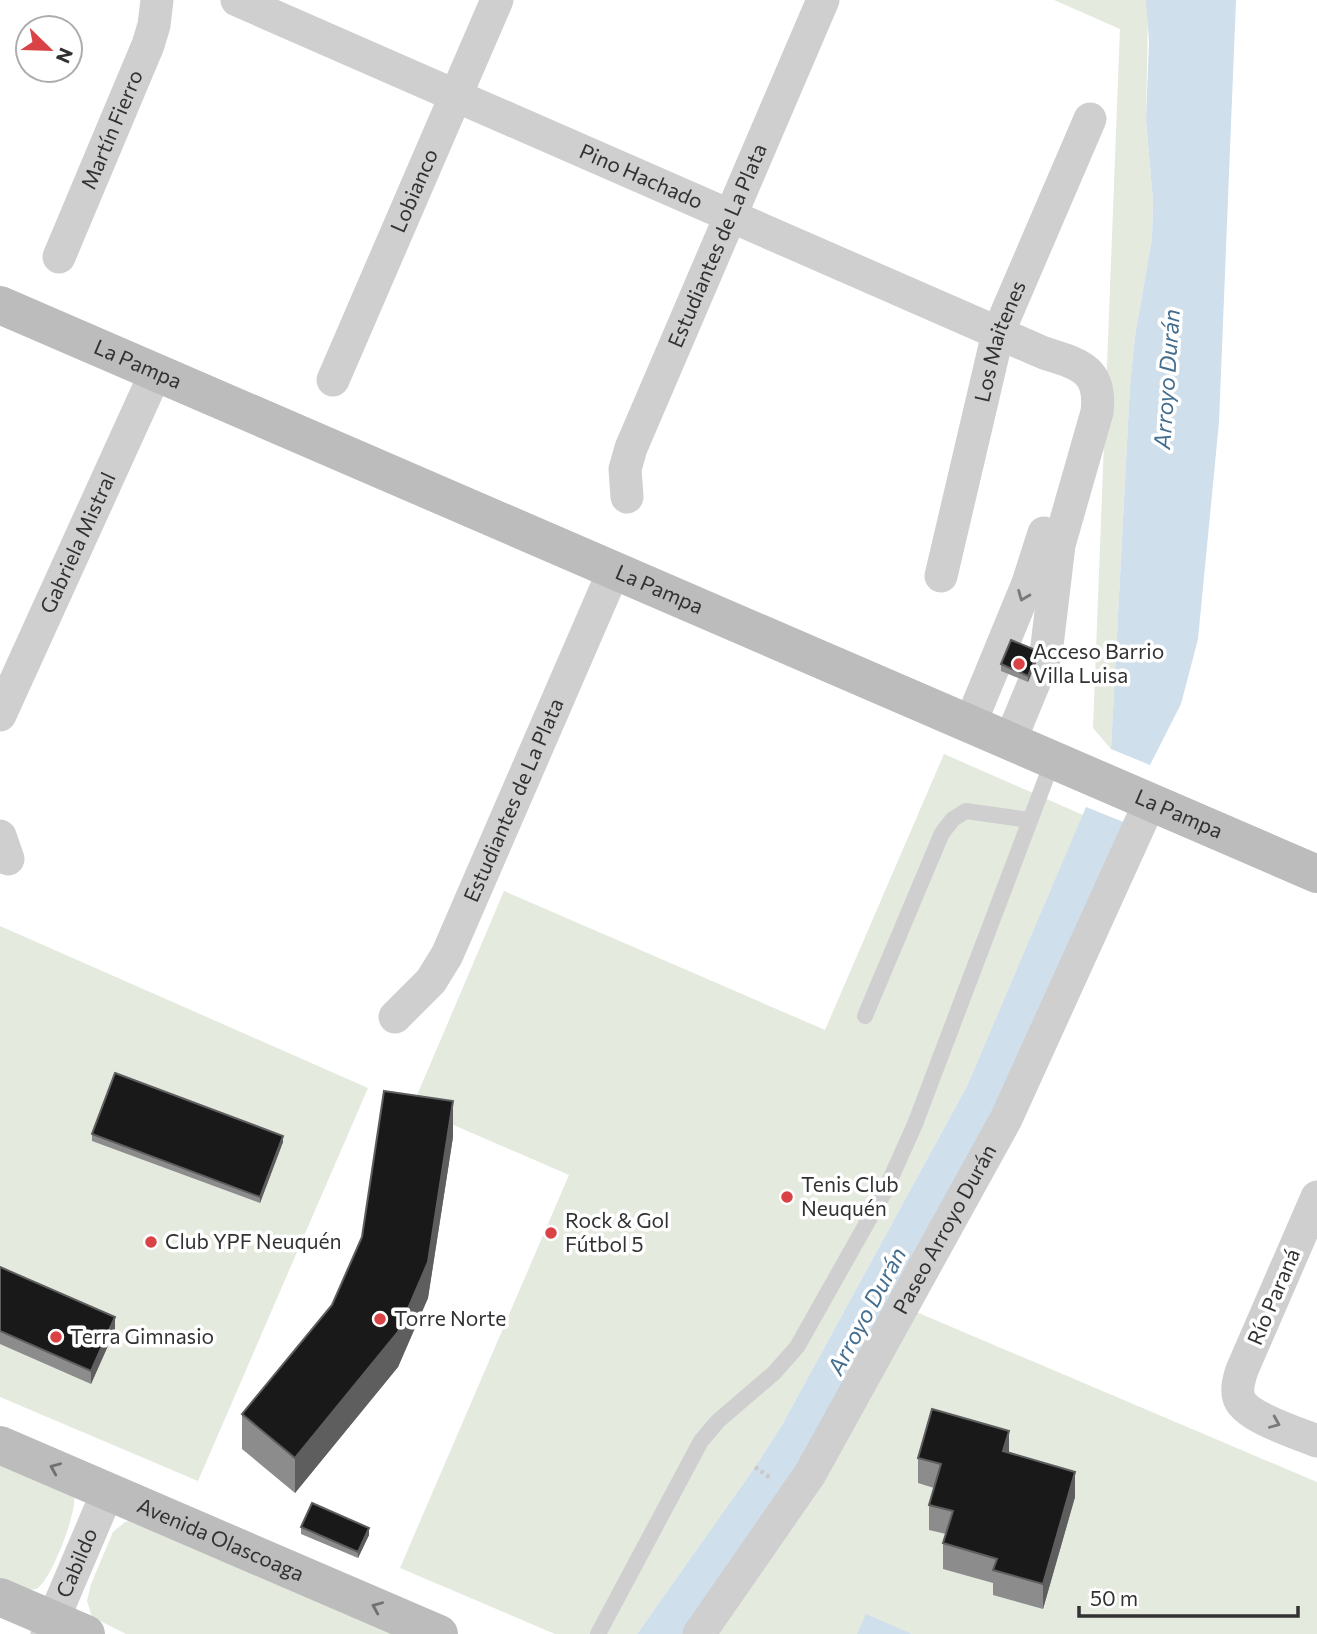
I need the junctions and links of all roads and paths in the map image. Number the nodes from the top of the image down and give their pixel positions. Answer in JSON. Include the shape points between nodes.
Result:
{"nodes":[{"id":1,"x":157,"y":0,"type":"edge"},
{"id":2,"x":237,"y":0,"type":"edge"},
{"id":3,"x":497,"y":0,"type":"edge"},
{"id":4,"x":822,"y":0,"type":"edge"},
{"id":5,"x":456,"y":96,"type":"junction"},
{"id":6,"x":1090,"y":119,"type":"dead end"},
{"id":7,"x":730,"y":216,"type":"junction"},
{"id":8,"x":59,"y":257,"type":"dead end"},
{"id":9,"x":0,"y":305,"type":"edge"},
{"id":10,"x":998,"y":333,"type":"junction"},
{"id":11,"x":1044,"y":353,"type":"junction"},
{"id":12,"x":156,"y":372,"type":"junction"},
{"id":13,"x":332,"y":380,"type":"dead end"},
{"id":14,"x":627,"y":497,"type":"dead end"},
{"id":15,"x":614,"y":570,"type":"junction"},
{"id":16,"x":941,"y":576,"type":"dead end"},
{"id":17,"x":0,"y":715,"type":"edge"},
{"id":18,"x":970,"y":724,"type":"junction"},
{"id":19,"x":1030,"y":750,"type":"junction"},
{"id":20,"x":1150,"y":802,"type":"junction"},
{"id":21,"x":1029,"y":820,"type":"junction"},
{"id":22,"x":1317,"y":874,"type":"edge"},
{"id":23,"x":865,"y":1016,"type":"dead end"},
{"id":24,"x":395,"y":1017,"type":"dead end"},
{"id":25,"x":1317,"y":1197,"type":"edge"},
{"id":26,"x":1317,"y":1441,"type":"edge"},
{"id":27,"x":0,"y":1445,"type":"edge"},
{"id":28,"x":108,"y":1491,"type":"junction"},
{"id":29,"x":0,"y":1597,"type":"edge"},
{"id":30,"x":62,"y":1629,"type":"edge"},
{"id":31,"x":439,"y":1634,"type":"edge"},
{"id":32,"x":598,"y":1634,"type":"edge"},
{"id":33,"x":699,"y":1634,"type":"edge"}],
"edges":[{"from":1,"to":8,"type":"street","name":"Martín Fierro","via":[[148,46]]},
{"from":2,"to":5,"type":"street","name":"Pino Hachado"},
{"from":3,"to":5,"type":"street","name":"Lobianco"},
{"from":4,"to":7,"type":"street","name":"Estudiantes de La Plata"},
{"from":5,"to":7,"type":"street","name":"Pino Hachado"},
{"from":5,"to":13,"type":"street","name":"Lobianco"},
{"from":6,"to":10,"type":"street","name":"Los Maitenes"},
{"from":7,"to":10,"type":"street","name":"Pino Hachado"},
{"from":7,"to":14,"type":"street","name":"Estudiantes de La Plata","via":[[631,448],[625,469]]},
{"from":9,"to":12,"type":"street","name":"La Pampa"},
{"from":10,"to":11,"type":"street","name":"Pino Hachado"},
{"from":10,"to":16,"type":"street","name":"Los Maitenes"},
{"from":11,"to":18,"type":"street","one_way":true,"via":[[1071,376],[1077,409],[1034,565]]},
{"from":11,"to":19,"type":"street","via":[[1082,367],[1093,378],[1098,393],[1097,412],[1059,545]]},
{"from":12,"to":15,"type":"street","name":"La Pampa"},
{"from":12,"to":17,"type":"street","name":"Gabriela Mistral"},
{"from":15,"to":18,"type":"street","name":"La Pampa"},
{"from":15,"to":24,"type":"street","name":"Estudiantes de La Plata","via":[[447,955],[431,981]]},
{"from":18,"to":19,"type":"street","name":"La Pampa"},
{"from":19,"to":20,"type":"street","name":"La Pampa"},
{"from":19,"to":21,"type":"lane"},
{"from":20,"to":22,"type":"street","name":"La Pampa"},
{"from":20,"to":33,"type":"street","name":"Paseo Arroyo Durán","via":[[1001,1128],[810,1474]]},
{"from":21,"to":23,"type":"lane","via":[[966,811],[953,819],[942,834]]},
{"from":21,"to":32,"type":"lane","via":[[915,1124],[885,1191],[797,1348],[701,1441]]},
{"from":25,"to":26,"type":"street","name":"Río Paraná","one_way":true,"via":[[1237,1389],[1250,1412]]},
{"from":28,"to":27,"type":"street","name":"Avenida Olascoaga","one_way":true},
{"from":28,"to":30,"type":"street","name":"Cabildo"},
{"from":31,"to":28,"type":"street","name":"Avenida Olascoaga","one_way":true},
{"from":29,"to":30,"type":"street"}]}
